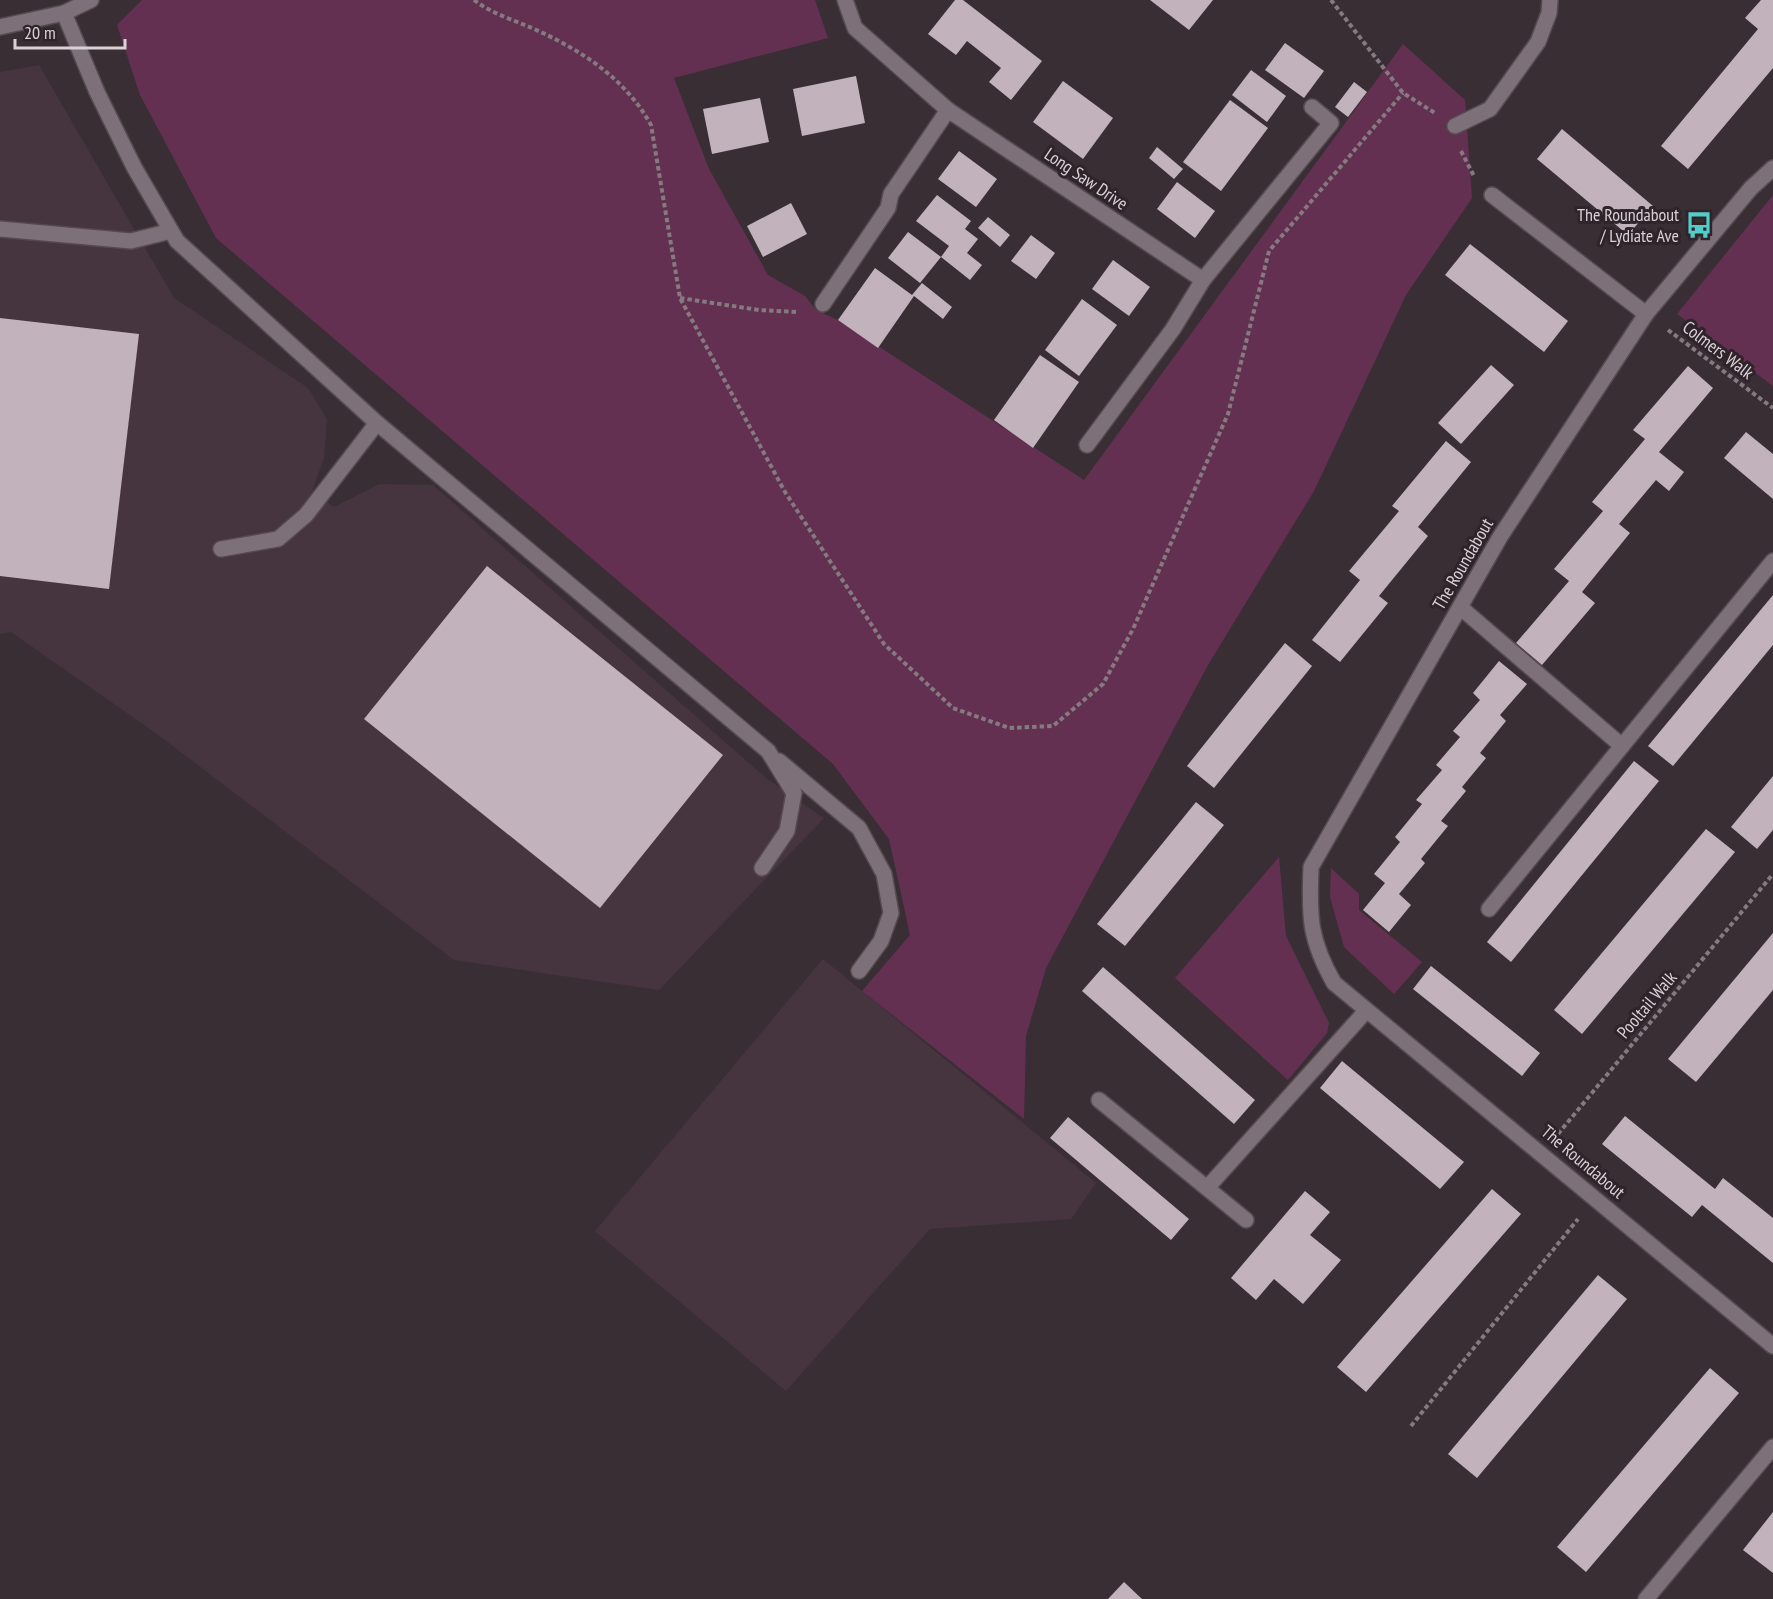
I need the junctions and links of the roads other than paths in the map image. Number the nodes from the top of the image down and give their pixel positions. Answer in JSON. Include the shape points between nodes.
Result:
{"nodes":[{"id":1,"x":91,"y":0,"type":"edge"},
{"id":2,"x":845,"y":0,"type":"edge"},
{"id":3,"x":1550,"y":0,"type":"edge"},
{"id":4,"x":64,"y":13,"type":"junction"},
{"id":5,"x":0,"y":27,"type":"edge"},
{"id":6,"x":1312,"y":107,"type":"dead end"},
{"id":7,"x":948,"y":110,"type":"junction"},
{"id":8,"x":1455,"y":126,"type":"road end"},
{"id":9,"x":1773,"y":168,"type":"edge"},
{"id":10,"x":1492,"y":195,"type":"road end"},
{"id":11,"x":0,"y":229,"type":"edge"},
{"id":12,"x":171,"y":231,"type":"junction"},
{"id":13,"x":1203,"y":280,"type":"junction"},
{"id":14,"x":823,"y":304,"type":"road end"},
{"id":15,"x":1646,"y":314,"type":"junction"},
{"id":16,"x":377,"y":423,"type":"junction"},
{"id":17,"x":1087,"y":445,"type":"dead end"},
{"id":18,"x":221,"y":549,"type":"dead end"},
{"id":19,"x":1773,"y":561,"type":"edge"},
{"id":20,"x":1460,"y":607,"type":"junction"},
{"id":21,"x":1622,"y":746,"type":"junction"},
{"id":22,"x":768,"y":751,"type":"junction"},
{"id":23,"x":762,"y":868,"type":"dead end"},
{"id":24,"x":1489,"y":909,"type":"dead end"},
{"id":25,"x":859,"y":971,"type":"dead end"},
{"id":26,"x":1366,"y":1011,"type":"junction"},
{"id":27,"x":1099,"y":1100,"type":"dead end"},
{"id":28,"x":1207,"y":1188,"type":"junction"},
{"id":29,"x":1246,"y":1220,"type":"dead end"},
{"id":30,"x":1773,"y":1346,"type":"edge"},
{"id":31,"x":1773,"y":1447,"type":"edge"},
{"id":32,"x":1646,"y":1599,"type":"edge"}],
"edges":[{"from":1,"to":4,"type":"street"},
{"from":2,"to":7,"type":"street","name":"Long Saw Drive","via":[[855,28]]},
{"from":3,"to":8,"type":"street","via":[[1538,42],[1490,109]]},
{"from":4,"to":5,"type":"street"},
{"from":4,"to":12,"type":"street","via":[[111,120]]},
{"from":6,"to":13,"type":"street","via":[[1331,123]]},
{"from":7,"to":13,"type":"street","name":"Long Saw Drive"},
{"from":7,"to":14,"type":"street"},
{"from":9,"to":15,"type":"street","name":"The Roundabout","via":[[1751,188]]},
{"from":10,"to":15,"type":"street"},
{"from":11,"to":12,"type":"street","via":[[131,241]]},
{"from":12,"to":16,"type":"street","via":[[177,241]]},
{"from":13,"to":17,"type":"street","via":[[1173,329]]},
{"from":15,"to":20,"type":"street","name":"The Roundabout","via":[[1500,537]]},
{"from":16,"to":18,"type":"street","via":[[306,515],[278,539]]},
{"from":16,"to":22,"type":"street"},
{"from":19,"to":21,"type":"street"},
{"from":20,"to":21,"type":"street"},
{"from":20,"to":26,"type":"street","name":"The Roundabout","via":[[1311,867],[1311,932],[1321,960],[1335,983]]},
{"from":21,"to":24,"type":"street"},
{"from":22,"to":23,"type":"street","via":[[794,793],[787,831]]},
{"from":22,"to":25,"type":"street","via":[[859,828],[884,874],[891,913],[881,941]]},
{"from":26,"to":28,"type":"street"},
{"from":26,"to":30,"type":"street","name":"The Roundabout"},
{"from":27,"to":28,"type":"street"},
{"from":28,"to":29,"type":"street"},
{"from":31,"to":32,"type":"street"}]}
